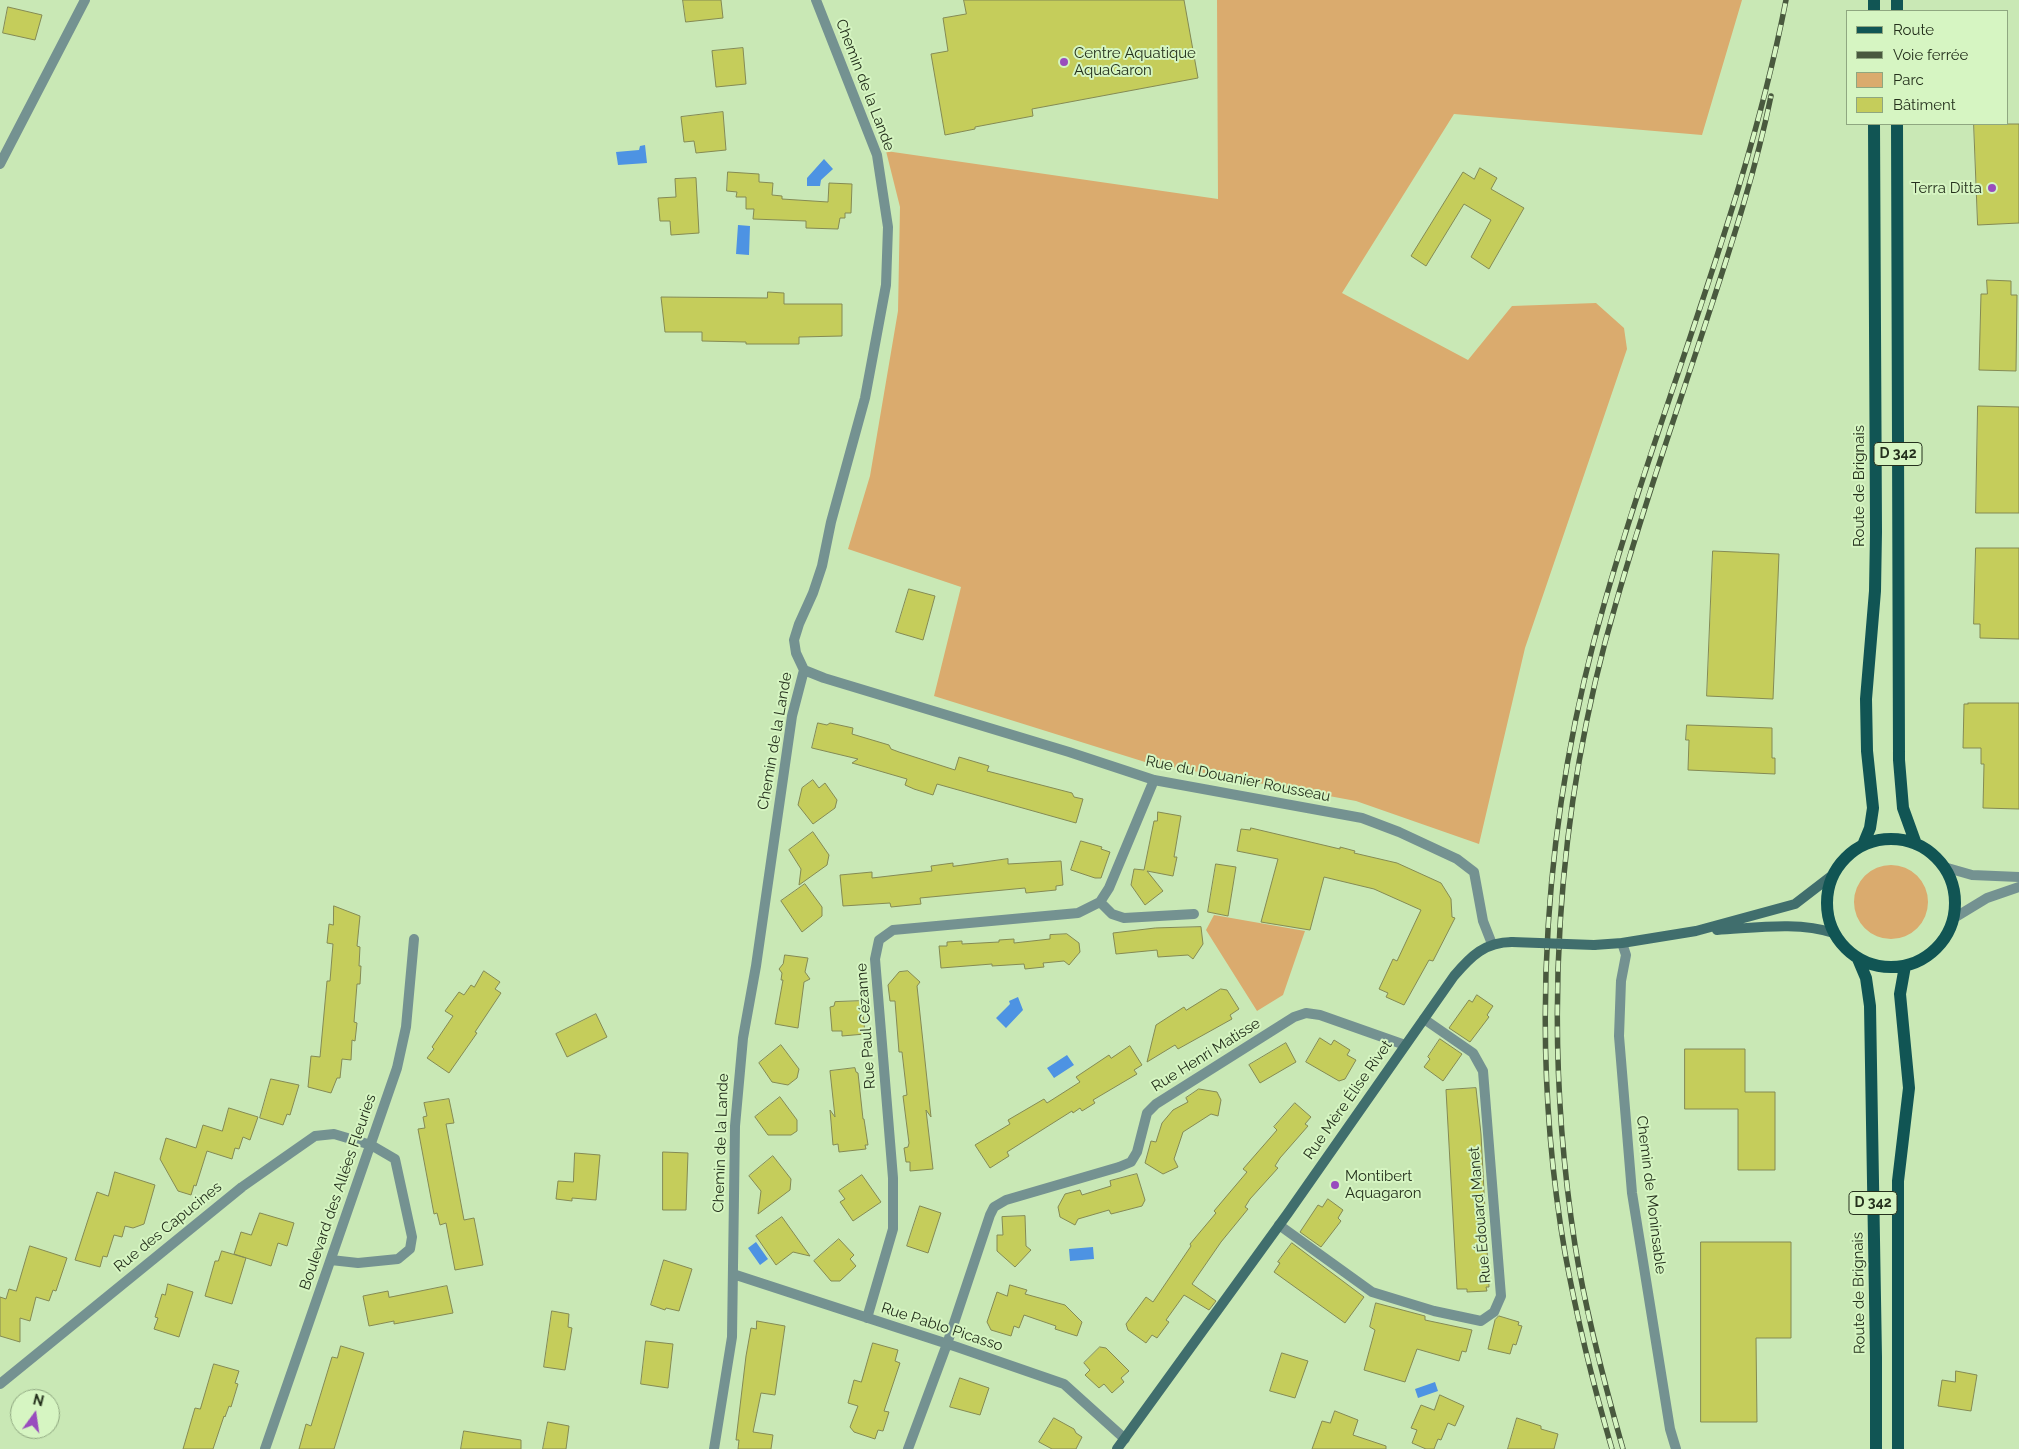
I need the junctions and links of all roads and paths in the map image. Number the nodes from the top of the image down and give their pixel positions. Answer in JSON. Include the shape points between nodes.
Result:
{"nodes":[{"id":1,"x":85,"y":0,"type":"edge"},
{"id":2,"x":816,"y":0,"type":"edge"},
{"id":3,"x":1874,"y":125,"type":"edge"},
{"id":4,"x":1897,"y":125,"type":"edge"},
{"id":5,"x":0,"y":164,"type":"edge"},
{"id":6,"x":804,"y":670,"type":"junction"},
{"id":7,"x":1154,"y":780,"type":"junction"},
{"id":8,"x":1916,"y":844,"type":"junction"},
{"id":9,"x":1864,"y":845,"type":"junction"},
{"id":10,"x":1944,"y":867,"type":"junction"},
{"id":11,"x":1834,"y":874,"type":"junction"},
{"id":12,"x":2019,"y":877,"type":"edge"},
{"id":13,"x":2019,"y":886,"type":"edge"},
{"id":14,"x":1100,"y":902,"type":"junction"},
{"id":15,"x":1194,"y":914,"type":"dead end"},
{"id":16,"x":1954,"y":918,"type":"junction"},
{"id":17,"x":1696,"y":931,"type":"junction"},
{"id":18,"x":1834,"y":933,"type":"junction"},
{"id":19,"x":414,"y":939,"type":"dead end"},
{"id":20,"x":1622,"y":943,"type":"junction"},
{"id":21,"x":1492,"y":944,"type":"junction"},
{"id":22,"x":1858,"y":959,"type":"junction"},
{"id":23,"x":1905,"y":966,"type":"junction"},
{"id":24,"x":1424,"y":1019,"type":"junction"},
{"id":25,"x":1405,"y":1046,"type":"junction"},
{"id":26,"x":371,"y":1145,"type":"junction"},
{"id":27,"x":1279,"y":1224,"type":"junction"},
{"id":28,"x":331,"y":1260,"type":"junction"},
{"id":29,"x":733,"y":1274,"type":"junction"},
{"id":30,"x":867,"y":1318,"type":"junction"},
{"id":31,"x":947,"y":1344,"type":"junction"},
{"id":32,"x":0,"y":1384,"type":"edge"},
{"id":33,"x":1124,"y":1439,"type":"junction"},
{"id":34,"x":264,"y":1449,"type":"edge"},
{"id":35,"x":714,"y":1449,"type":"edge"},
{"id":36,"x":908,"y":1449,"type":"edge"},
{"id":37,"x":1117,"y":1449,"type":"edge"},
{"id":38,"x":1676,"y":1449,"type":"edge"},
{"id":39,"x":1876,"y":1449,"type":"edge"},
{"id":40,"x":1898,"y":1449,"type":"edge"}],
"edges":[{"from":1,"to":5,"type":"street"},
{"from":2,"to":6,"type":"street","name":"Chemin de la Lande","via":[[877,155],[888,227],[886,285],[865,398],[822,566],[794,640]]},
{"from":3,"to":9,"type":"main road","name":"Route de Brignais","number":"D 342","via":[[1875,591],[1866,716],[1872,808]]},
{"from":4,"to":8,"type":"main road","number":"D 342","via":[[1899,760],[1903,808]]},
{"from":6,"to":7,"type":"street","name":"Rue du Douanier Rousseau"},
{"from":6,"to":29,"type":"street","name":"Chemin de la Lande","via":[[792,716],[756,966],[742,1038],[735,1126]]},
{"from":7,"to":14,"type":"street","via":[[1109,888]]},
{"from":7,"to":21,"type":"street","name":"Rue du Douanier Rousseau","via":[[1362,818],[1457,859],[1474,872],[1483,922]]},
{"from":8,"to":9,"type":"main road","name":"Route de Brignais","via":[[1881,840]]},
{"from":8,"to":10,"type":"main road","name":"Route de Brignais"},
{"from":9,"to":11,"type":"main road","name":"Route de Brignais","via":[[1846,858]]},
{"from":10,"to":12,"type":"street","via":[[1972,875]]},
{"from":10,"to":16,"type":"main road","name":"Route de Brignais","via":[[1956,900]]},
{"from":11,"to":17,"type":"street","name":"Rue Mère Élise Rivet","via":[[1795,904]]},
{"from":11,"to":18,"type":"main road","name":"Route de Brignais","via":[[1828,894],[1828,913]]},
{"from":13,"to":16,"type":"street","via":[[1986,898]]},
{"from":14,"to":15,"type":"street","via":[[1112,914],[1124,918]]},
{"from":14,"to":30,"type":"street","name":"Rue Paul Cézanne","via":[[1078,913],[893,930],[879,940],[875,959],[893,1178],[893,1229]]},
{"from":16,"to":23,"type":"main road","name":"Route de Brignais","via":[[1948,935],[1937,949],[1922,960]]},
{"from":17,"to":18,"type":"street","name":"Rue Mère Élise Rivet","via":[[1800,926]]},
{"from":17,"to":20,"type":"street","name":"Rue Mère Élise Rivet"},
{"from":18,"to":22,"type":"main road","name":"Route de Brignais","via":[[1844,948]]},
{"from":19,"to":26,"type":"street","name":"Boulevard des Allées Fleuries","via":[[406,1027],[397,1068]]},
{"from":20,"to":21,"type":"street","name":"Rue Mère Élise Rivet","bridge":true},
{"from":20,"to":38,"type":"street","name":"Chemin de Moninsable","via":[[1626,955],[1621,981],[1619,1036],[1632,1193],[1670,1429]]},
{"from":21,"to":24,"type":"street","name":"Rue Mère Élise Rivet","via":[[1468,959]]},
{"from":22,"to":23,"type":"main road","name":"Route de Brignais","via":[[1889,968]]},
{"from":22,"to":39,"type":"main road","name":"Route de Brignais","number":"D 342","via":[[1866,978],[1870,1006]]},
{"from":23,"to":40,"type":"main road","number":"D 342","via":[[1900,994],[1909,1088],[1898,1181]]},
{"from":24,"to":25,"type":"street","name":"Rue Mère Élise Rivet"},
{"from":24,"to":27,"type":"street","name":"Rue Édouard Manet","via":[[1473,1053],[1483,1071],[1501,1296],[1494,1312],[1481,1321],[1434,1312],[1372,1292]]},
{"from":25,"to":27,"type":"street","name":"Rue Mère Élise Rivet"},
{"from":25,"to":31,"type":"street","name":"Rue Henri Matisse","via":[[1320,1015],[1306,1013],[1156,1104],[1147,1113],[1137,1152],[1131,1162],[1006,1200],[990,1215]]},
{"from":26,"to":28,"type":"street","name":"Boulevard des Allées Fleuries"},
{"from":26,"to":28,"type":"street","name":"Rue des Capucines","via":[[395,1159],[412,1236],[410,1249],[398,1259],[358,1263]]},
{"from":26,"to":32,"type":"street","name":"Rue des Capucines","via":[[334,1134],[314,1136],[234,1193]]},
{"from":27,"to":33,"type":"street","name":"Rue Mère Élise Rivet"},
{"from":28,"to":34,"type":"street","name":"Boulevard des Allées Fleuries"},
{"from":29,"to":30,"type":"street","name":"Rue Pablo Picasso"},
{"from":29,"to":35,"type":"street","name":"Chemin de la Lande","via":[[732,1337]]},
{"from":30,"to":31,"type":"street","name":"Rue Pablo Picasso"},
{"from":31,"to":33,"type":"street","name":"Rue Pablo Picasso","via":[[1064,1384]]},
{"from":31,"to":36,"type":"street"},
{"from":33,"to":37,"type":"street","name":"Rue Mère Élise Rivet"}]}
